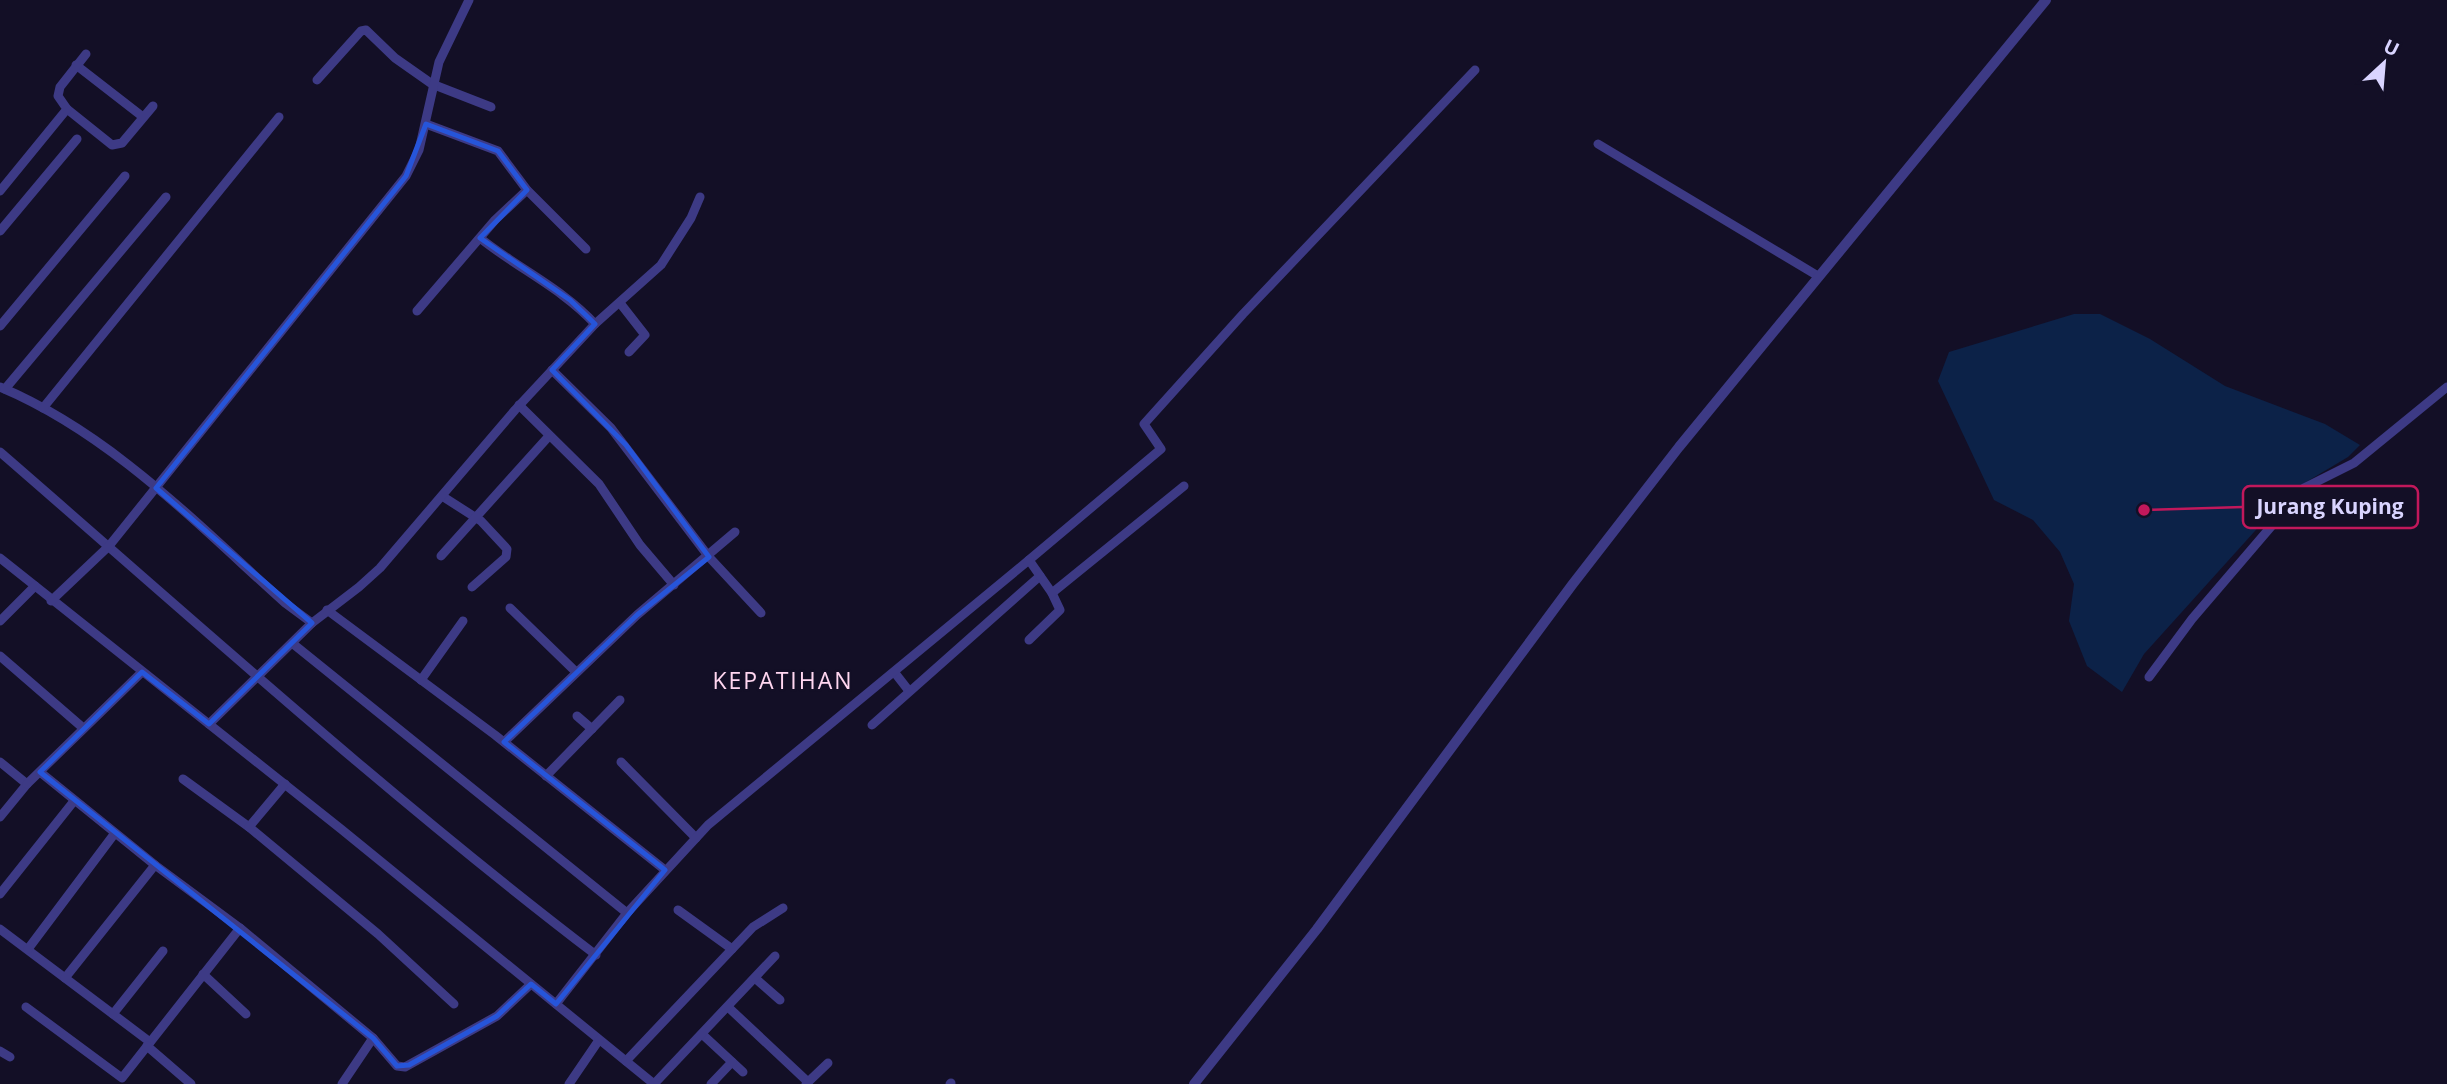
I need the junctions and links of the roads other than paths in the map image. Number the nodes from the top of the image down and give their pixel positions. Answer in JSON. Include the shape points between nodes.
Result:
{"nodes":[{"id":1,"x":469,"y":0,"type":"edge"},
{"id":2,"x":2046,"y":0,"type":"edge"},
{"id":3,"x":86,"y":54,"type":"dead end"},
{"id":4,"x":76,"y":65,"type":"junction"},
{"id":5,"x":1475,"y":70,"type":"dead end"},
{"id":6,"x":317,"y":80,"type":"dead end"},
{"id":7,"x":432,"y":83,"type":"junction"},
{"id":8,"x":153,"y":106,"type":"dead end"},
{"id":9,"x":491,"y":107,"type":"dead end"},
{"id":10,"x":67,"y":109,"type":"junction"},
{"id":11,"x":143,"y":117,"type":"junction"},
{"id":12,"x":279,"y":117,"type":"dead end"},
{"id":13,"x":426,"y":124,"type":"junction"},
{"id":14,"x":77,"y":139,"type":"dead end"},
{"id":15,"x":1598,"y":144,"type":"dead end"},
{"id":16,"x":125,"y":176,"type":"dead end"},
{"id":17,"x":527,"y":190,"type":"junction"},
{"id":18,"x":0,"y":191,"type":"edge"},
{"id":19,"x":166,"y":197,"type":"dead end"},
{"id":20,"x":700,"y":197,"type":"dead end"},
{"id":21,"x":0,"y":231,"type":"edge"},
{"id":22,"x":480,"y":238,"type":"junction"},
{"id":23,"x":586,"y":249,"type":"dead end"},
{"id":24,"x":1818,"y":276,"type":"junction"},
{"id":25,"x":620,"y":303,"type":"junction"},
{"id":26,"x":417,"y":311,"type":"dead end"},
{"id":27,"x":595,"y":324,"type":"junction"},
{"id":28,"x":0,"y":326,"type":"edge"},
{"id":29,"x":629,"y":352,"type":"dead end"},
{"id":30,"x":552,"y":370,"type":"junction"},
{"id":31,"x":2447,"y":387,"type":"edge"},
{"id":32,"x":2,"y":388,"type":"edge"},
{"id":33,"x":519,"y":405,"type":"junction"},
{"id":34,"x":43,"y":408,"type":"junction"},
{"id":35,"x":550,"y":436,"type":"junction"},
{"id":36,"x":0,"y":452,"type":"edge"},
{"id":37,"x":1184,"y":486,"type":"dead end"},
{"id":38,"x":156,"y":488,"type":"junction"},
{"id":39,"x":442,"y":496,"type":"junction"},
{"id":40,"x":475,"y":518,"type":"junction"},
{"id":41,"x":735,"y":532,"type":"dead end"},
{"id":42,"x":109,"y":546,"type":"junction"},
{"id":43,"x":441,"y":556,"type":"dead end"},
{"id":44,"x":709,"y":556,"type":"junction"},
{"id":45,"x":0,"y":558,"type":"edge"},
{"id":46,"x":1029,"y":560,"type":"junction"},
{"id":47,"x":1040,"y":576,"type":"junction"},
{"id":48,"x":674,"y":585,"type":"junction"},
{"id":49,"x":35,"y":586,"type":"junction"},
{"id":50,"x":472,"y":587,"type":"dead end"},
{"id":51,"x":1052,"y":593,"type":"junction"},
{"id":52,"x":51,"y":601,"type":"junction"},
{"id":53,"x":510,"y":608,"type":"dead end"},
{"id":54,"x":327,"y":610,"type":"junction"},
{"id":55,"x":761,"y":613,"type":"dead end"},
{"id":56,"x":0,"y":621,"type":"edge"},
{"id":57,"x":463,"y":621,"type":"dead end"},
{"id":58,"x":312,"y":622,"type":"junction"},
{"id":59,"x":1029,"y":640,"type":"dead end"},
{"id":60,"x":292,"y":643,"type":"junction"},
{"id":61,"x":0,"y":656,"type":"edge"},
{"id":62,"x":142,"y":672,"type":"junction"},
{"id":63,"x":576,"y":672,"type":"junction"},
{"id":64,"x":895,"y":673,"type":"junction"},
{"id":65,"x":258,"y":677,"type":"junction"},
{"id":66,"x":2149,"y":677,"type":"dead end"},
{"id":67,"x":421,"y":680,"type":"junction"},
{"id":68,"x":909,"y":691,"type":"junction"},
{"id":69,"x":620,"y":700,"type":"dead end"},
{"id":70,"x":577,"y":716,"type":"dead end"},
{"id":71,"x":209,"y":724,"type":"junction"},
{"id":72,"x":873,"y":725,"type":"dead end"},
{"id":73,"x":82,"y":727,"type":"junction"},
{"id":74,"x":592,"y":729,"type":"junction"},
{"id":75,"x":504,"y":742,"type":"junction"},
{"id":76,"x":0,"y":762,"type":"edge"},
{"id":77,"x":621,"y":762,"type":"dead end"},
{"id":78,"x":40,"y":772,"type":"junction"},
{"id":79,"x":546,"y":776,"type":"junction"},
{"id":80,"x":183,"y":779,"type":"dead end"},
{"id":81,"x":27,"y":784,"type":"junction"},
{"id":82,"x":285,"y":784,"type":"junction"},
{"id":83,"x":74,"y":801,"type":"junction"},
{"id":84,"x":0,"y":817,"type":"edge"},
{"id":85,"x":249,"y":827,"type":"junction"},
{"id":86,"x":115,"y":833,"type":"junction"},
{"id":87,"x":696,"y":838,"type":"junction"},
{"id":88,"x":155,"y":865,"type":"junction"},
{"id":89,"x":665,"y":870,"type":"junction"},
{"id":90,"x":0,"y":894,"type":"edge"},
{"id":91,"x":783,"y":908,"type":"dead end"},
{"id":92,"x":678,"y":910,"type":"dead end"},
{"id":93,"x":626,"y":914,"type":"junction"},
{"id":94,"x":240,"y":928,"type":"junction"},
{"id":95,"x":0,"y":929,"type":"edge"},
{"id":96,"x":27,"y":949,"type":"junction"},
{"id":97,"x":732,"y":949,"type":"junction"},
{"id":98,"x":163,"y":951,"type":"dead end"},
{"id":99,"x":596,"y":955,"type":"junction"},
{"id":100,"x":775,"y":956,"type":"dead end"},
{"id":101,"x":203,"y":974,"type":"junction"},
{"id":102,"x":65,"y":978,"type":"junction"},
{"id":103,"x":755,"y":978,"type":"junction"},
{"id":104,"x":531,"y":984,"type":"junction"},
{"id":105,"x":780,"y":1000,"type":"dead end"},
{"id":106,"x":454,"y":1004,"type":"dead end"},
{"id":107,"x":556,"y":1004,"type":"junction"},
{"id":108,"x":26,"y":1007,"type":"dead end"},
{"id":109,"x":728,"y":1007,"type":"junction"},
{"id":110,"x":114,"y":1014,"type":"junction"},
{"id":111,"x":246,"y":1014,"type":"dead end"},
{"id":112,"x":702,"y":1034,"type":"junction"},
{"id":113,"x":373,"y":1038,"type":"junction"},
{"id":114,"x":599,"y":1040,"type":"junction"},
{"id":115,"x":149,"y":1044,"type":"junction"},
{"id":116,"x":0,"y":1051,"type":"edge"},
{"id":117,"x":10,"y":1057,"type":"dead end"},
{"id":118,"x":626,"y":1061,"type":"junction"},
{"id":119,"x":732,"y":1062,"type":"junction"},
{"id":120,"x":828,"y":1063,"type":"dead end"},
{"id":121,"x":743,"y":1072,"type":"dead end"},
{"id":122,"x":807,"y":1083,"type":"edge"},
{"id":123,"x":191,"y":1084,"type":"edge"},
{"id":124,"x":342,"y":1084,"type":"edge"},
{"id":125,"x":569,"y":1084,"type":"edge"},
{"id":126,"x":654,"y":1084,"type":"edge"},
{"id":127,"x":711,"y":1084,"type":"edge"},
{"id":128,"x":1195,"y":1084,"type":"edge"}],
"edges":[{"from":1,"to":7,"type":"street"},
{"from":2,"to":24,"type":"street"},
{"from":3,"to":4,"type":"street"},
{"from":4,"to":10,"type":"street","via":[[58,96]]},
{"from":4,"to":11,"type":"street"},
{"from":5,"to":46,"type":"street","via":[[1143,424],[1161,449]]},
{"from":6,"to":7,"type":"street","via":[[363,30]]},
{"from":7,"to":9,"type":"street"},
{"from":7,"to":13,"type":"street"},
{"from":8,"to":11,"type":"street"},
{"from":10,"to":11,"type":"street","via":[[112,145],[122,143]]},
{"from":10,"to":18,"type":"street"},
{"from":12,"to":34,"type":"street"},
{"from":13,"to":17,"type":"street","via":[[498,151]]},
{"from":13,"to":38,"type":"street","via":[[407,176]]},
{"from":14,"to":21,"type":"street"},
{"from":15,"to":24,"type":"street"},
{"from":16,"to":28,"type":"street"},
{"from":17,"to":22,"type":"street"},
{"from":17,"to":23,"type":"street"},
{"from":19,"to":32,"type":"street"},
{"from":20,"to":25,"type":"street","via":[[669,256]]},
{"from":22,"to":26,"type":"street"},
{"from":22,"to":27,"type":"street","via":[[570,300]]},
{"from":24,"to":128,"type":"street","via":[[1580,575]]},
{"from":25,"to":27,"type":"street"},
{"from":25,"to":29,"type":"street","via":[[645,335]]},
{"from":27,"to":30,"type":"street"},
{"from":30,"to":33,"type":"street"},
{"from":30,"to":44,"type":"street","via":[[626,445]]},
{"from":31,"to":66,"type":"street","via":[[2354,463],[2304,488],[2192,619]]},
{"from":32,"to":34,"type":"street"},
{"from":33,"to":35,"type":"street"},
{"from":33,"to":39,"type":"street"},
{"from":34,"to":38,"type":"street"},
{"from":35,"to":40,"type":"street"},
{"from":35,"to":48,"type":"street","via":[[598,484]]},
{"from":36,"to":42,"type":"street"},
{"from":37,"to":51,"type":"street"},
{"from":38,"to":42,"type":"street"},
{"from":38,"to":58,"type":"street"},
{"from":39,"to":40,"type":"street"},
{"from":39,"to":54,"type":"street","via":[[380,568]]},
{"from":40,"to":43,"type":"street"},
{"from":40,"to":50,"type":"street","via":[[508,552]]},
{"from":41,"to":44,"type":"street"},
{"from":42,"to":52,"type":"street"},
{"from":42,"to":65,"type":"street"},
{"from":44,"to":48,"type":"street"},
{"from":44,"to":55,"type":"street"},
{"from":45,"to":49,"type":"street"},
{"from":46,"to":47,"type":"street"},
{"from":46,"to":64,"type":"street"},
{"from":47,"to":51,"type":"street"},
{"from":47,"to":68,"type":"street"},
{"from":48,"to":63,"type":"street"},
{"from":49,"to":52,"type":"street"},
{"from":49,"to":56,"type":"street"},
{"from":51,"to":59,"type":"street","via":[[1060,610]]},
{"from":52,"to":62,"type":"street"},
{"from":53,"to":63,"type":"street"},
{"from":54,"to":58,"type":"street"},
{"from":54,"to":67,"type":"street"},
{"from":57,"to":67,"type":"street"},
{"from":58,"to":60,"type":"street"},
{"from":60,"to":65,"type":"street"},
{"from":60,"to":93,"type":"street"},
{"from":61,"to":73,"type":"street"},
{"from":62,"to":71,"type":"street"},
{"from":62,"to":73,"type":"street"},
{"from":63,"to":75,"type":"street"},
{"from":64,"to":68,"type":"street"},
{"from":64,"to":87,"type":"street"},
{"from":65,"to":71,"type":"street"},
{"from":65,"to":99,"type":"street","via":[[477,863]]},
{"from":67,"to":75,"type":"street"},
{"from":68,"to":72,"type":"street"},
{"from":69,"to":74,"type":"street"},
{"from":70,"to":74,"type":"street"},
{"from":71,"to":82,"type":"street"},
{"from":73,"to":78,"type":"street"},
{"from":74,"to":79,"type":"street"},
{"from":75,"to":79,"type":"street"},
{"from":76,"to":81,"type":"street"},
{"from":77,"to":87,"type":"street"},
{"from":78,"to":81,"type":"street"},
{"from":78,"to":83,"type":"street"},
{"from":79,"to":89,"type":"street"},
{"from":80,"to":85,"type":"street"},
{"from":81,"to":84,"type":"street"},
{"from":82,"to":85,"type":"street"},
{"from":82,"to":104,"type":"street"},
{"from":83,"to":86,"type":"street"},
{"from":83,"to":90,"type":"street"},
{"from":85,"to":106,"type":"street"},
{"from":86,"to":88,"type":"street"},
{"from":86,"to":96,"type":"street"},
{"from":87,"to":89,"type":"street"},
{"from":88,"to":94,"type":"street"},
{"from":88,"to":102,"type":"street"},
{"from":89,"to":93,"type":"street"},
{"from":91,"to":97,"type":"street","via":[[753,927]]},
{"from":92,"to":97,"type":"street"},
{"from":93,"to":99,"type":"street"},
{"from":94,"to":101,"type":"street"},
{"from":94,"to":113,"type":"street"},
{"from":95,"to":96,"type":"street"},
{"from":96,"to":102,"type":"street"},
{"from":97,"to":118,"type":"street"},
{"from":98,"to":110,"type":"street"},
{"from":99,"to":107,"type":"street"},
{"from":100,"to":103,"type":"street"},
{"from":101,"to":111,"type":"street"},
{"from":101,"to":115,"type":"street"},
{"from":102,"to":110,"type":"street"},
{"from":103,"to":105,"type":"street"},
{"from":103,"to":109,"type":"street"},
{"from":104,"to":107,"type":"street"},
{"from":104,"to":113,"type":"street","via":[[497,1016],[405,1067],[397,1066]]},
{"from":107,"to":114,"type":"street"},
{"from":108,"to":115,"type":"street","via":[[120,1078]]},
{"from":109,"to":112,"type":"street"},
{"from":109,"to":122,"type":"street"},
{"from":110,"to":115,"type":"street"},
{"from":112,"to":119,"type":"street"},
{"from":112,"to":126,"type":"street"},
{"from":113,"to":124,"type":"street"},
{"from":114,"to":118,"type":"street"},
{"from":114,"to":125,"type":"street"},
{"from":115,"to":123,"type":"street"},
{"from":116,"to":117,"type":"street"},
{"from":118,"to":126,"type":"street"},
{"from":119,"to":121,"type":"street"},
{"from":119,"to":127,"type":"street"},
{"from":120,"to":122,"type":"street"}]}
